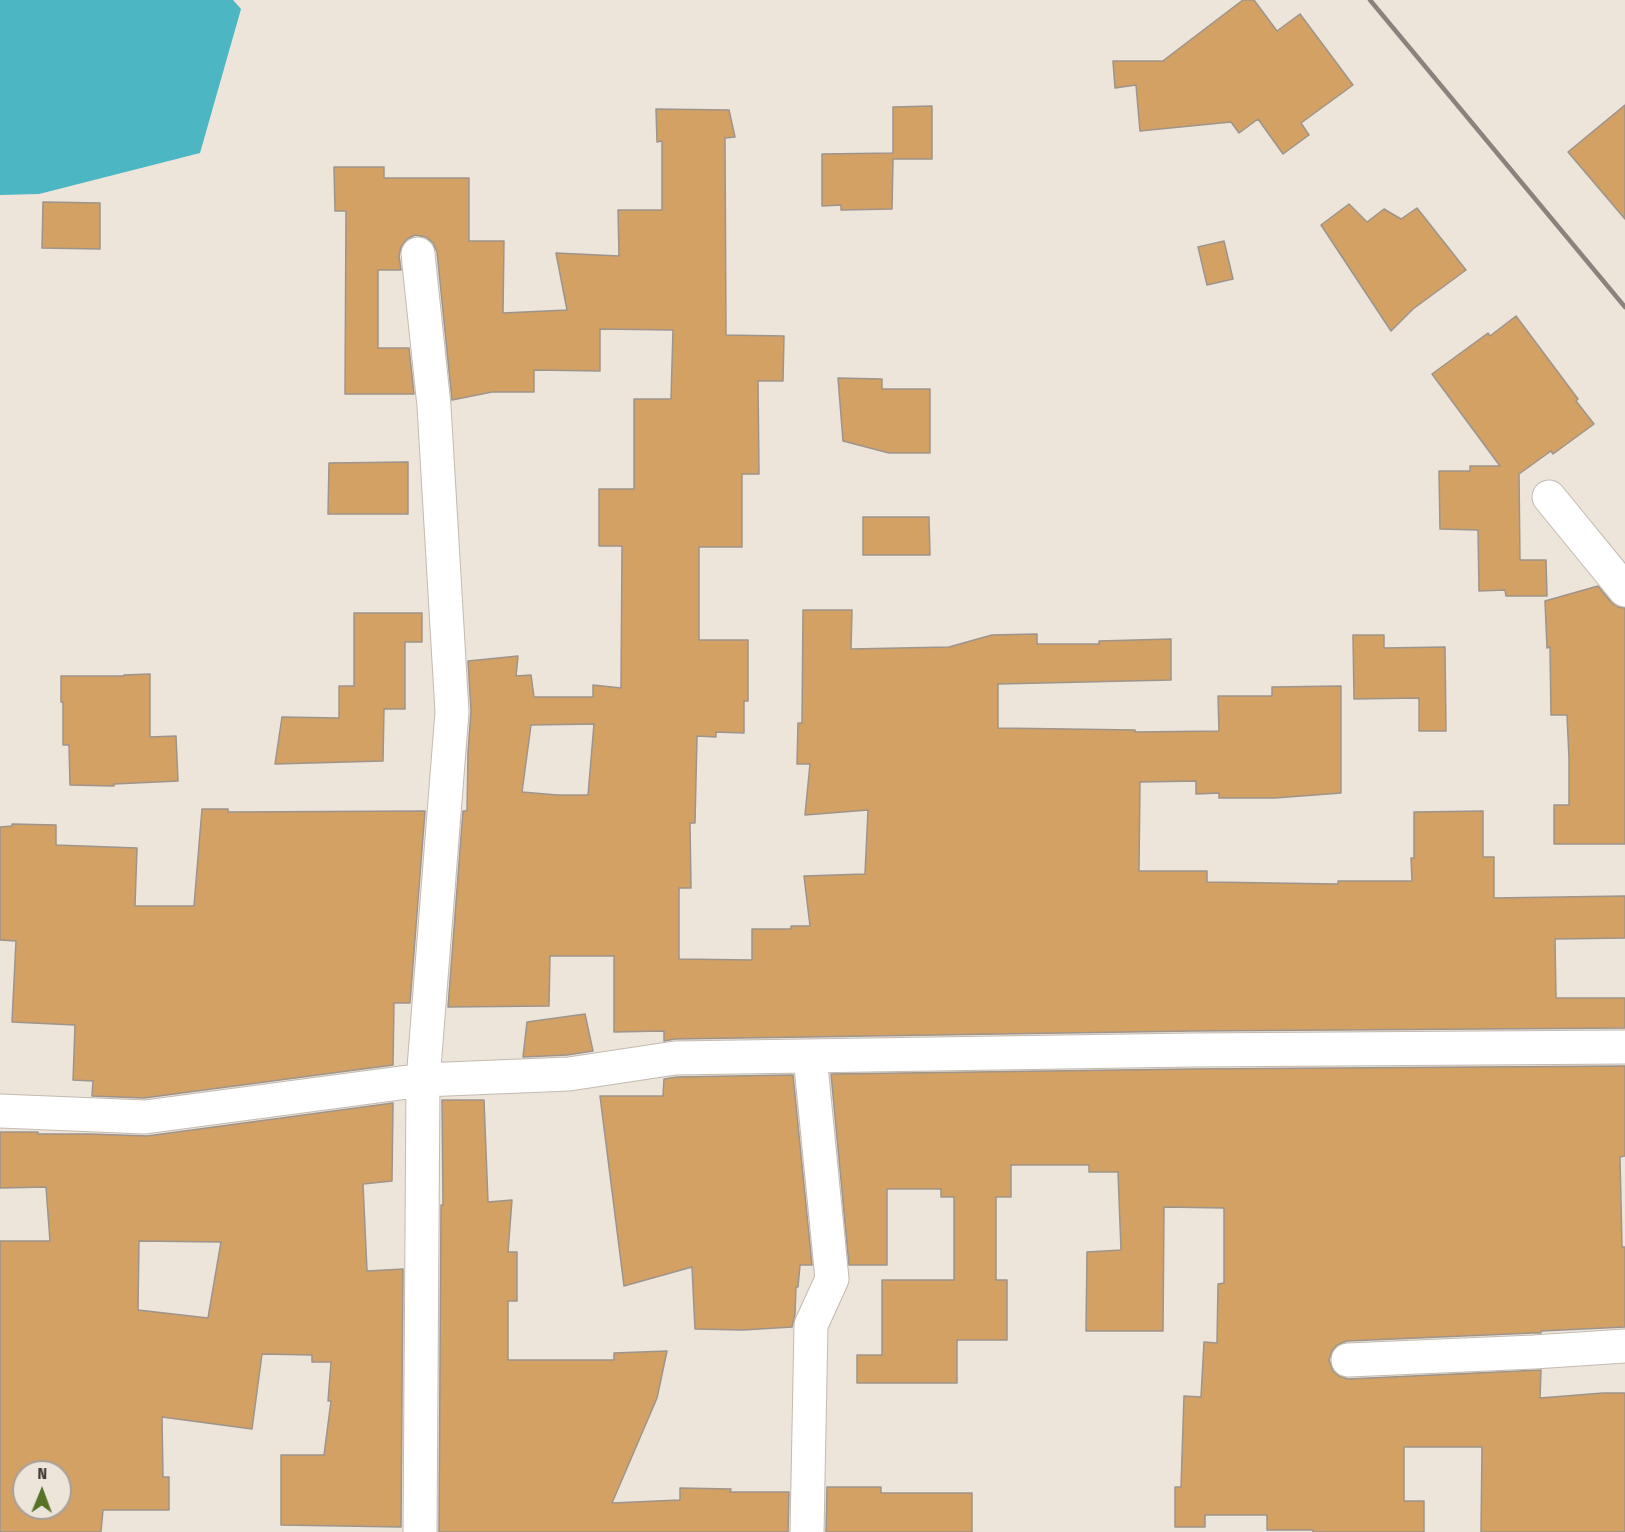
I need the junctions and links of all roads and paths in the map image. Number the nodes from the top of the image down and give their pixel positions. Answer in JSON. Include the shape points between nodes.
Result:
{"nodes":[{"id":1,"x":418,"y":254,"type":"dead end"},
{"id":2,"x":1549,"y":497,"type":"dead end"},
{"id":3,"x":1625,"y":590,"type":"edge"},
{"id":4,"x":1625,"y":1047,"type":"edge"},
{"id":5,"x":810,"y":1056,"type":"junction"},
{"id":6,"x":423,"y":1080,"type":"junction"},
{"id":7,"x":0,"y":1112,"type":"edge"},
{"id":8,"x":1625,"y":1346,"type":"edge"},
{"id":9,"x":1348,"y":1360,"type":"dead end"},
{"id":10,"x":420,"y":1532,"type":"edge"},
{"id":11,"x":807,"y":1532,"type":"edge"}],
"edges":[{"from":1,"to":6,"type":"street","via":[[434,406],[452,712]]},
{"from":2,"to":3,"type":"street"},
{"from":4,"to":5,"type":"street"},
{"from":5,"to":6,"type":"street","via":[[675,1058],[569,1074]]},
{"from":5,"to":11,"type":"street","via":[[832,1280],[811,1325]]},
{"from":6,"to":7,"type":"street","via":[[144,1117]]},
{"from":6,"to":10,"type":"street"},
{"from":8,"to":9,"type":"street"}]}
